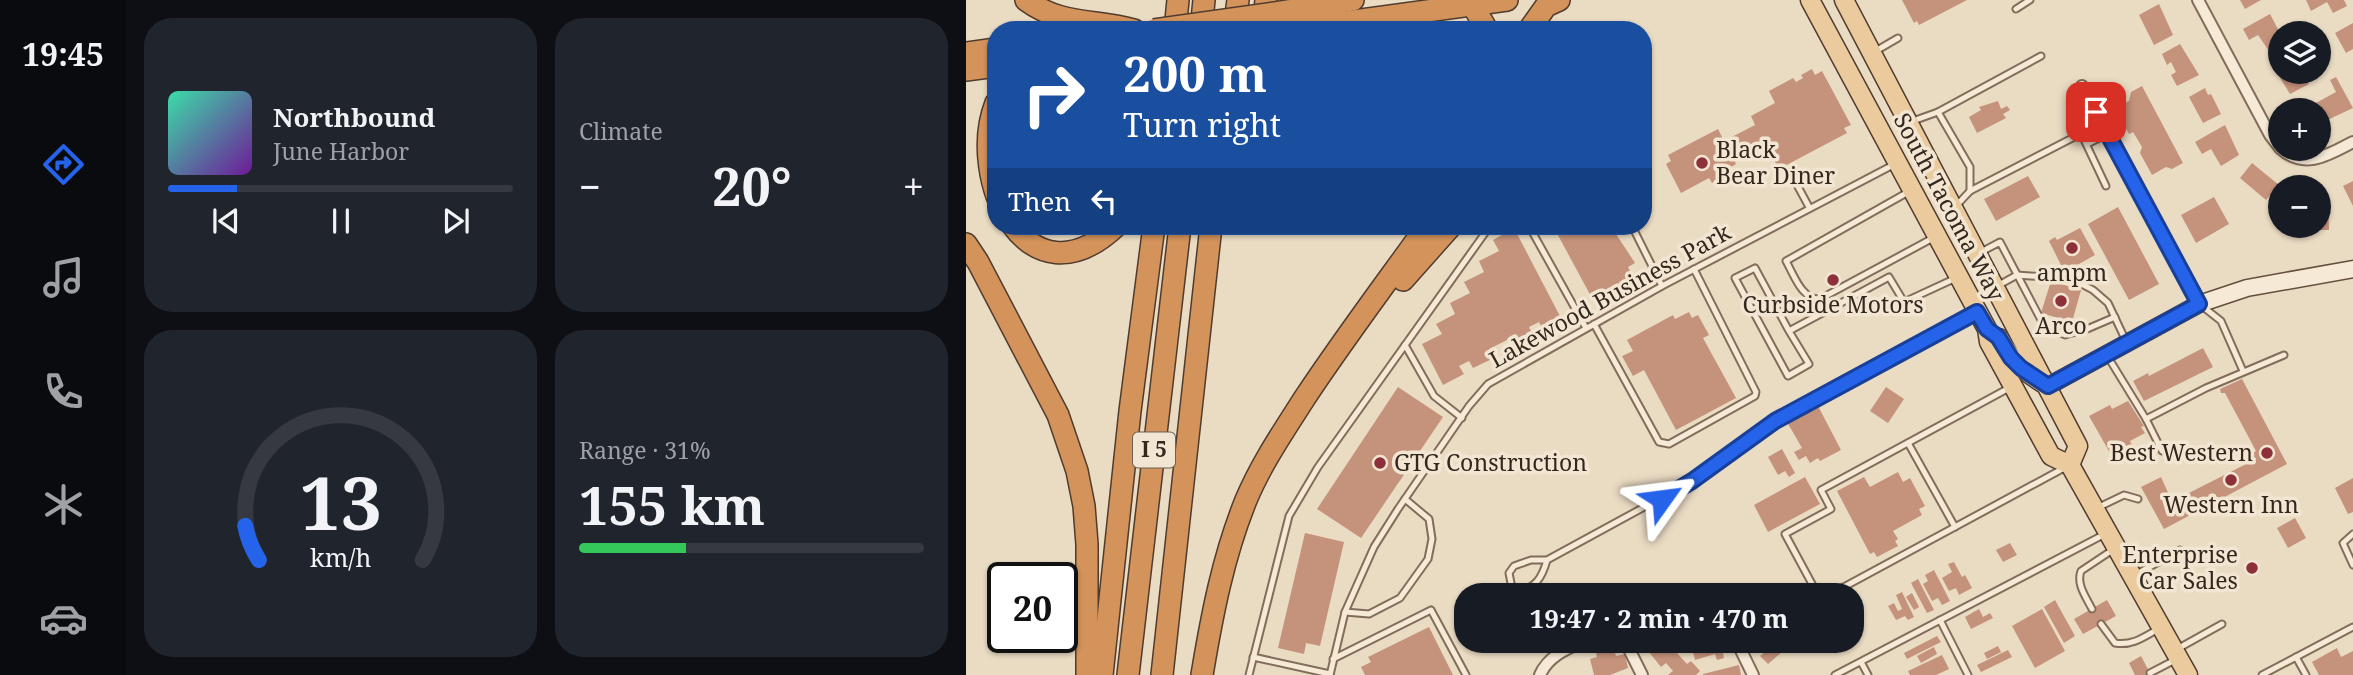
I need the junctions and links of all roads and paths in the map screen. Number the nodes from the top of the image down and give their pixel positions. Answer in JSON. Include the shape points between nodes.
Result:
{"nodes":[{"id":1,"x":1026,"y":0,"type":"edge"},
{"id":2,"x":1178,"y":0,"type":"edge"},
{"id":3,"x":1205,"y":0,"type":"edge"},
{"id":4,"x":1238,"y":0,"type":"edge"},
{"id":5,"x":1266,"y":0,"type":"edge"},
{"id":6,"x":1353,"y":0,"type":"edge"},
{"id":7,"x":1507,"y":0,"type":"edge"},
{"id":8,"x":1559,"y":0,"type":"edge"},
{"id":9,"x":1810,"y":0,"type":"edge"},
{"id":10,"x":1844,"y":0,"type":"edge"},
{"id":11,"x":2030,"y":0,"type":"edge"},
{"id":12,"x":2198,"y":0,"type":"edge"},
{"id":13,"x":1469,"y":2,"type":"edge"},
{"id":14,"x":2016,"y":9,"type":"dead end"},
{"id":15,"x":1077,"y":21,"type":"edge"},
{"id":16,"x":1176,"y":21,"type":"edge"},
{"id":17,"x":1202,"y":21,"type":"edge"},
{"id":18,"x":1235,"y":21,"type":"edge"},
{"id":19,"x":1264,"y":21,"type":"edge"},
{"id":20,"x":1300,"y":21,"type":"edge"},
{"id":21,"x":1321,"y":21,"type":"edge"},
{"id":22,"x":1482,"y":21,"type":"edge"},
{"id":23,"x":1535,"y":21,"type":"edge"},
{"id":24,"x":1898,"y":38,"type":"dead end"},
{"id":25,"x":987,"y":50,"type":"edge"},
{"id":26,"x":966,"y":53,"type":"edge"},
{"id":27,"x":1871,"y":53,"type":"junction"},
{"id":28,"x":2041,"y":55,"type":"dead end"},
{"id":29,"x":987,"y":67,"type":"edge"},
{"id":30,"x":966,"y":70,"type":"edge"},
{"id":31,"x":2082,"y":86,"type":"dead end"},
{"id":32,"x":1938,"y":112,"type":"junction"},
{"id":33,"x":2071,"y":112,"type":"dead end"},
{"id":34,"x":987,"y":113,"type":"edge"},
{"id":35,"x":1909,"y":123,"type":"junction"},
{"id":36,"x":2268,"y":131,"type":"edge"},
{"id":37,"x":2082,"y":133,"type":"junction"},
{"id":38,"x":2108,"y":134,"type":"junction"},
{"id":39,"x":2353,"y":142,"type":"edge"},
{"id":40,"x":2087,"y":144,"type":"junction"},
{"id":41,"x":969,"y":146,"type":"dead end"},
{"id":42,"x":2331,"y":154,"type":"edge"},
{"id":43,"x":1898,"y":163,"type":"junction"},
{"id":44,"x":1796,"y":183,"type":"dead end"},
{"id":45,"x":2106,"y":186,"type":"dead end"},
{"id":46,"x":1913,"y":190,"type":"junction"},
{"id":47,"x":1970,"y":191,"type":"junction"},
{"id":48,"x":1809,"y":207,"type":"junction"},
{"id":49,"x":1954,"y":208,"type":"junction"},
{"id":50,"x":1001,"y":235,"type":"edge"},
{"id":51,"x":1105,"y":235,"type":"edge"},
{"id":52,"x":1153,"y":235,"type":"edge"},
{"id":53,"x":1179,"y":235,"type":"edge"},
{"id":54,"x":1210,"y":235,"type":"edge"},
{"id":55,"x":1421,"y":235,"type":"edge"},
{"id":56,"x":1443,"y":235,"type":"edge"},
{"id":57,"x":1484,"y":235,"type":"edge"},
{"id":58,"x":1534,"y":235,"type":"edge"},
{"id":59,"x":1636,"y":235,"type":"edge"},
{"id":60,"x":1937,"y":236,"type":"junction"},
{"id":61,"x":966,"y":244,"type":"edge"},
{"id":62,"x":1979,"y":254,"type":"junction"},
{"id":63,"x":1694,"y":269,"type":"junction"},
{"id":64,"x":2353,"y":269,"type":"edge"},
{"id":65,"x":2017,"y":275,"type":"junction"},
{"id":66,"x":1958,"y":276,"type":"junction"},
{"id":67,"x":1662,"y":286,"type":"junction"},
{"id":68,"x":1996,"y":287,"type":"junction"},
{"id":69,"x":2199,"y":304,"type":"junction"},
{"id":70,"x":1977,"y":312,"type":"junction"},
{"id":71,"x":2115,"y":317,"type":"junction"},
{"id":72,"x":1594,"y":324,"type":"junction"},
{"id":73,"x":1586,"y":328,"type":"junction"},
{"id":74,"x":1987,"y":329,"type":"junction"},
{"id":75,"x":1789,"y":331,"type":"junction"},
{"id":76,"x":2127,"y":342,"type":"junction"},
{"id":77,"x":1405,"y":345,"type":"junction"},
{"id":78,"x":2107,"y":354,"type":"junction"},
{"id":79,"x":2284,"y":355,"type":"dead end"},
{"id":80,"x":1331,"y":359,"type":"junction"},
{"id":81,"x":2243,"y":371,"type":"junction"},
{"id":82,"x":2048,"y":386,"type":"junction"},
{"id":83,"x":2012,"y":387,"type":"junction"},
{"id":84,"x":1462,"y":418,"type":"junction"},
{"id":85,"x":2146,"y":419,"type":"junction"},
{"id":86,"x":1908,"y":443,"type":"junction"},
{"id":87,"x":2162,"y":451,"type":"dead end"},
{"id":88,"x":2070,"y":465,"type":"junction"},
{"id":89,"x":1405,"y":499,"type":"junction"},
{"id":90,"x":2138,"y":499,"type":"dead end"},
{"id":91,"x":2095,"y":510,"type":"junction"},
{"id":92,"x":1955,"y":527,"type":"junction"},
{"id":93,"x":2353,"y":534,"type":"edge"},
{"id":94,"x":2112,"y":540,"type":"junction"},
{"id":95,"x":2180,"y":550,"type":"dead end"},
{"id":96,"x":1547,"y":560,"type":"junction"},
{"id":97,"x":2353,"y":565,"type":"edge"},
{"id":98,"x":2132,"y":577,"type":"junction"},
{"id":99,"x":1812,"y":583,"type":"edge"},
{"id":100,"x":1851,"y":583,"type":"edge"},
{"id":101,"x":2092,"y":609,"type":"dead end"},
{"id":102,"x":1345,"y":612,"type":"junction"},
{"id":103,"x":1940,"y":620,"type":"junction"},
{"id":104,"x":2101,"y":624,"type":"dead end"},
{"id":105,"x":2222,"y":624,"type":"dead end"},
{"id":106,"x":2161,"y":627,"type":"junction"},
{"id":107,"x":2353,"y":627,"type":"edge"},
{"id":108,"x":1562,"y":653,"type":"edge"},
{"id":109,"x":1631,"y":653,"type":"edge"},
{"id":110,"x":1742,"y":653,"type":"edge"},
{"id":111,"x":2176,"y":654,"type":"junction"},
{"id":112,"x":1253,"y":657,"type":"junction"},
{"id":113,"x":2296,"y":657,"type":"junction"},
{"id":114,"x":1333,"y":659,"type":"junction"},
{"id":115,"x":1861,"y":662,"type":"junction"},
{"id":116,"x":2150,"y":673,"type":"dead end"},
{"id":117,"x":1087,"y":675,"type":"edge"},
{"id":118,"x":1102,"y":675,"type":"edge"},
{"id":119,"x":1128,"y":675,"type":"edge"},
{"id":120,"x":1161,"y":675,"type":"edge"},
{"id":121,"x":1202,"y":675,"type":"edge"},
{"id":122,"x":1248,"y":675,"type":"edge"},
{"id":123,"x":1330,"y":675,"type":"edge"},
{"id":124,"x":1466,"y":675,"type":"edge"},
{"id":125,"x":1540,"y":675,"type":"edge"},
{"id":126,"x":1642,"y":675,"type":"edge"},
{"id":127,"x":1753,"y":675,"type":"edge"},
{"id":128,"x":1835,"y":675,"type":"edge"},
{"id":129,"x":1868,"y":675,"type":"edge"},
{"id":130,"x":1968,"y":675,"type":"edge"},
{"id":131,"x":2188,"y":675,"type":"edge"},
{"id":132,"x":2262,"y":675,"type":"edge"},
{"id":133,"x":2306,"y":675,"type":"edge"}],
"edges":[{"from":1,"to":15,"type":"highway"},
{"from":2,"to":16,"type":"highway"},
{"from":3,"to":17,"type":"highway"},
{"from":4,"to":18,"type":"highway"},
{"from":5,"to":19,"type":"highway"},
{"from":6,"to":20,"type":"highway"},
{"from":7,"to":13,"type":"highway"},
{"from":8,"to":23,"type":"highway","via":[[1546,6]]},
{"from":9,"to":43,"type":"main road","name":"South Tacoma Way"},
{"from":10,"to":27,"type":"main road","name":"South Tacoma Way"},
{"from":11,"to":14,"type":"lane"},
{"from":12,"to":36,"type":"street"},
{"from":13,"to":21,"type":"highway"},
{"from":13,"to":22,"type":"highway"},
{"from":24,"to":27,"type":"lane"},
{"from":25,"to":26,"type":"highway"},
{"from":27,"to":35,"type":"main road","name":"South Tacoma Way"},
{"from":28,"to":32,"type":"lane"},
{"from":29,"to":30,"type":"highway"},
{"from":31,"to":38,"type":"street"},
{"from":32,"to":35,"type":"lane"},
{"from":32,"to":47,"type":"lane","via":[[1970,167]]},
{"from":33,"to":37,"type":"lane"},
{"from":34,"to":41,"type":"highway"},
{"from":35,"to":49,"type":"main road","name":"South Tacoma Way"},
{"from":37,"to":40,"type":"lane"},
{"from":37,"to":47,"type":"lane"},
{"from":38,"to":40,"type":"lane"},
{"from":38,"to":69,"type":"street"},
{"from":39,"to":42,"type":"street"},
{"from":40,"to":45,"type":"lane"},
{"from":43,"to":46,"type":"main road","name":"South Tacoma Way"},
{"from":43,"to":48,"type":"lane","name":"Lakewood Business Park"},
{"from":44,"to":48,"type":"lane"},
{"from":46,"to":60,"type":"main road","name":"South Tacoma Way"},
{"from":46,"to":60,"type":"lane","via":[[1786,261],[1806,296],[1820,299]]},
{"from":47,"to":49,"type":"lane"},
{"from":48,"to":63,"type":"lane","name":"Lakewood Business Park"},
{"from":49,"to":62,"type":"main road","name":"South Tacoma Way"},
{"from":50,"to":51,"type":"highway","via":[[1034,252],[1051,253],[1083,247]]},
{"from":52,"to":118,"type":"highway"},
{"from":53,"to":119,"type":"highway","number":"I 5"},
{"from":54,"to":120,"type":"highway","number":"I 5"},
{"from":55,"to":80,"type":"highway"},
{"from":56,"to":80,"type":"highway"},
{"from":57,"to":77,"type":"lane"},
{"from":58,"to":73,"type":"lane"},
{"from":59,"to":67,"type":"lane"},
{"from":60,"to":66,"type":"main road","name":"South Tacoma Way"},
{"from":61,"to":117,"type":"highway","via":[[1052,404],[1074,461],[1086,524]]},
{"from":62,"to":65,"type":"lane","via":[[2000,242]]},
{"from":62,"to":68,"type":"main road","name":"South Tacoma Way"},
{"from":63,"to":67,"type":"lane","name":"Lakewood Business Park"},
{"from":63,"to":72,"type":"lane","via":[[1756,392],[1669,444],[1659,442]]},
{"from":64,"to":69,"type":"main road","via":[[2247,288]]},
{"from":65,"to":68,"type":"lane"},
{"from":65,"to":71,"type":"lane","via":[[2072,279],[2108,303]]},
{"from":65,"to":71,"type":"lane","via":[[2040,320],[2065,335]]},
{"from":66,"to":70,"type":"main road","name":"South Tacoma Way"},
{"from":66,"to":75,"type":"lane","via":[[1904,302],[1889,277]]},
{"from":67,"to":72,"type":"lane","name":"Lakewood Business Park"},
{"from":68,"to":82,"type":"main road","name":"South Tacoma Way"},
{"from":69,"to":76,"type":"main road"},
{"from":69,"to":81,"type":"lane","via":[[2221,321]]},
{"from":70,"to":74,"type":"main road","name":"South Tacoma Way"},
{"from":70,"to":96,"type":"lane","via":[[1775,421],[1692,481]]},
{"from":71,"to":76,"type":"lane"},
{"from":72,"to":73,"type":"lane","name":"Lakewood Business Park"},
{"from":73,"to":84,"type":"lane","name":"Lakewood Business Park","via":[[1492,380]]},
{"from":74,"to":82,"type":"main road","via":[[2021,368]]},
{"from":74,"to":83,"type":"main road","name":"South Tacoma Way"},
{"from":75,"to":75,"type":"lane","via":[[1809,364],[1788,376],[1735,278],[1755,268]]},
{"from":76,"to":78,"type":"main road"},
{"from":77,"to":84,"type":"lane","via":[[1434,396]]},
{"from":77,"to":112,"type":"lane","via":[[1318,467],[1289,516]]},
{"from":78,"to":82,"type":"main road"},
{"from":78,"to":85,"type":"lane"},
{"from":79,"to":81,"type":"lane"},
{"from":80,"to":121,"type":"highway","via":[[1266,458],[1247,498],[1226,554]]},
{"from":81,"to":85,"type":"lane"},
{"from":82,"to":88,"type":"main road","name":"South Tacoma Way","via":[[2078,446]]},
{"from":83,"to":86,"type":"lane"},
{"from":83,"to":88,"type":"main road","name":"South Tacoma Way","via":[[2051,456]]},
{"from":84,"to":89,"type":"lane","name":"Lakewood Business Park"},
{"from":85,"to":87,"type":"lane"},
{"from":86,"to":92,"type":"lane"},
{"from":86,"to":99,"type":"lane","via":[[1821,490],[1831,509],[1785,534]]},
{"from":88,"to":91,"type":"main road","name":"South Tacoma Way"},
{"from":88,"to":92,"type":"lane"},
{"from":89,"to":102,"type":"lane","name":"Lakewood Business Park","via":[[1374,547]]},
{"from":89,"to":102,"type":"lane","via":[[1429,519],[1428,559],[1400,598],[1369,614]]},
{"from":90,"to":91,"type":"lane","via":[[2124,495]]},
{"from":91,"to":94,"type":"main road","name":"South Tacoma Way"},
{"from":92,"to":100,"type":"lane"},
{"from":93,"to":97,"type":"lane","via":[[2343,543]]},
{"from":94,"to":98,"type":"main road","name":"South Tacoma Way"},
{"from":94,"to":101,"type":"lane","via":[[2079,577]]},
{"from":94,"to":103,"type":"lane"},
{"from":95,"to":98,"type":"lane"},
{"from":96,"to":96,"type":"lane","via":[[1514,566],[1509,573],[1512,588],[1518,592],[1537,583]]},
{"from":98,"to":106,"type":"main road","name":"South Tacoma Way"},
{"from":102,"to":114,"type":"lane","name":"Lakewood Business Park"},
{"from":103,"to":115,"type":"lane"},
{"from":103,"to":130,"type":"lane"},
{"from":104,"to":106,"type":"lane","via":[[2115,643],[2123,644]]},
{"from":105,"to":111,"type":"lane"},
{"from":106,"to":111,"type":"main road","name":"South Tacoma Way"},
{"from":107,"to":113,"type":"lane"},
{"from":108,"to":125,"type":"street"},
{"from":109,"to":126,"type":"street"},
{"from":110,"to":127,"type":"street"},
{"from":111,"to":116,"type":"lane"},
{"from":111,"to":131,"type":"main road","name":"South Tacoma Way"},
{"from":112,"to":122,"type":"lane"},
{"from":112,"to":123,"type":"lane"},
{"from":113,"to":132,"type":"lane"},
{"from":113,"to":133,"type":"lane"},
{"from":114,"to":123,"type":"lane","name":"Lakewood Business Park"},
{"from":114,"to":124,"type":"lane","via":[[1431,610]]},
{"from":115,"to":128,"type":"lane"},
{"from":115,"to":129,"type":"lane"}]}
